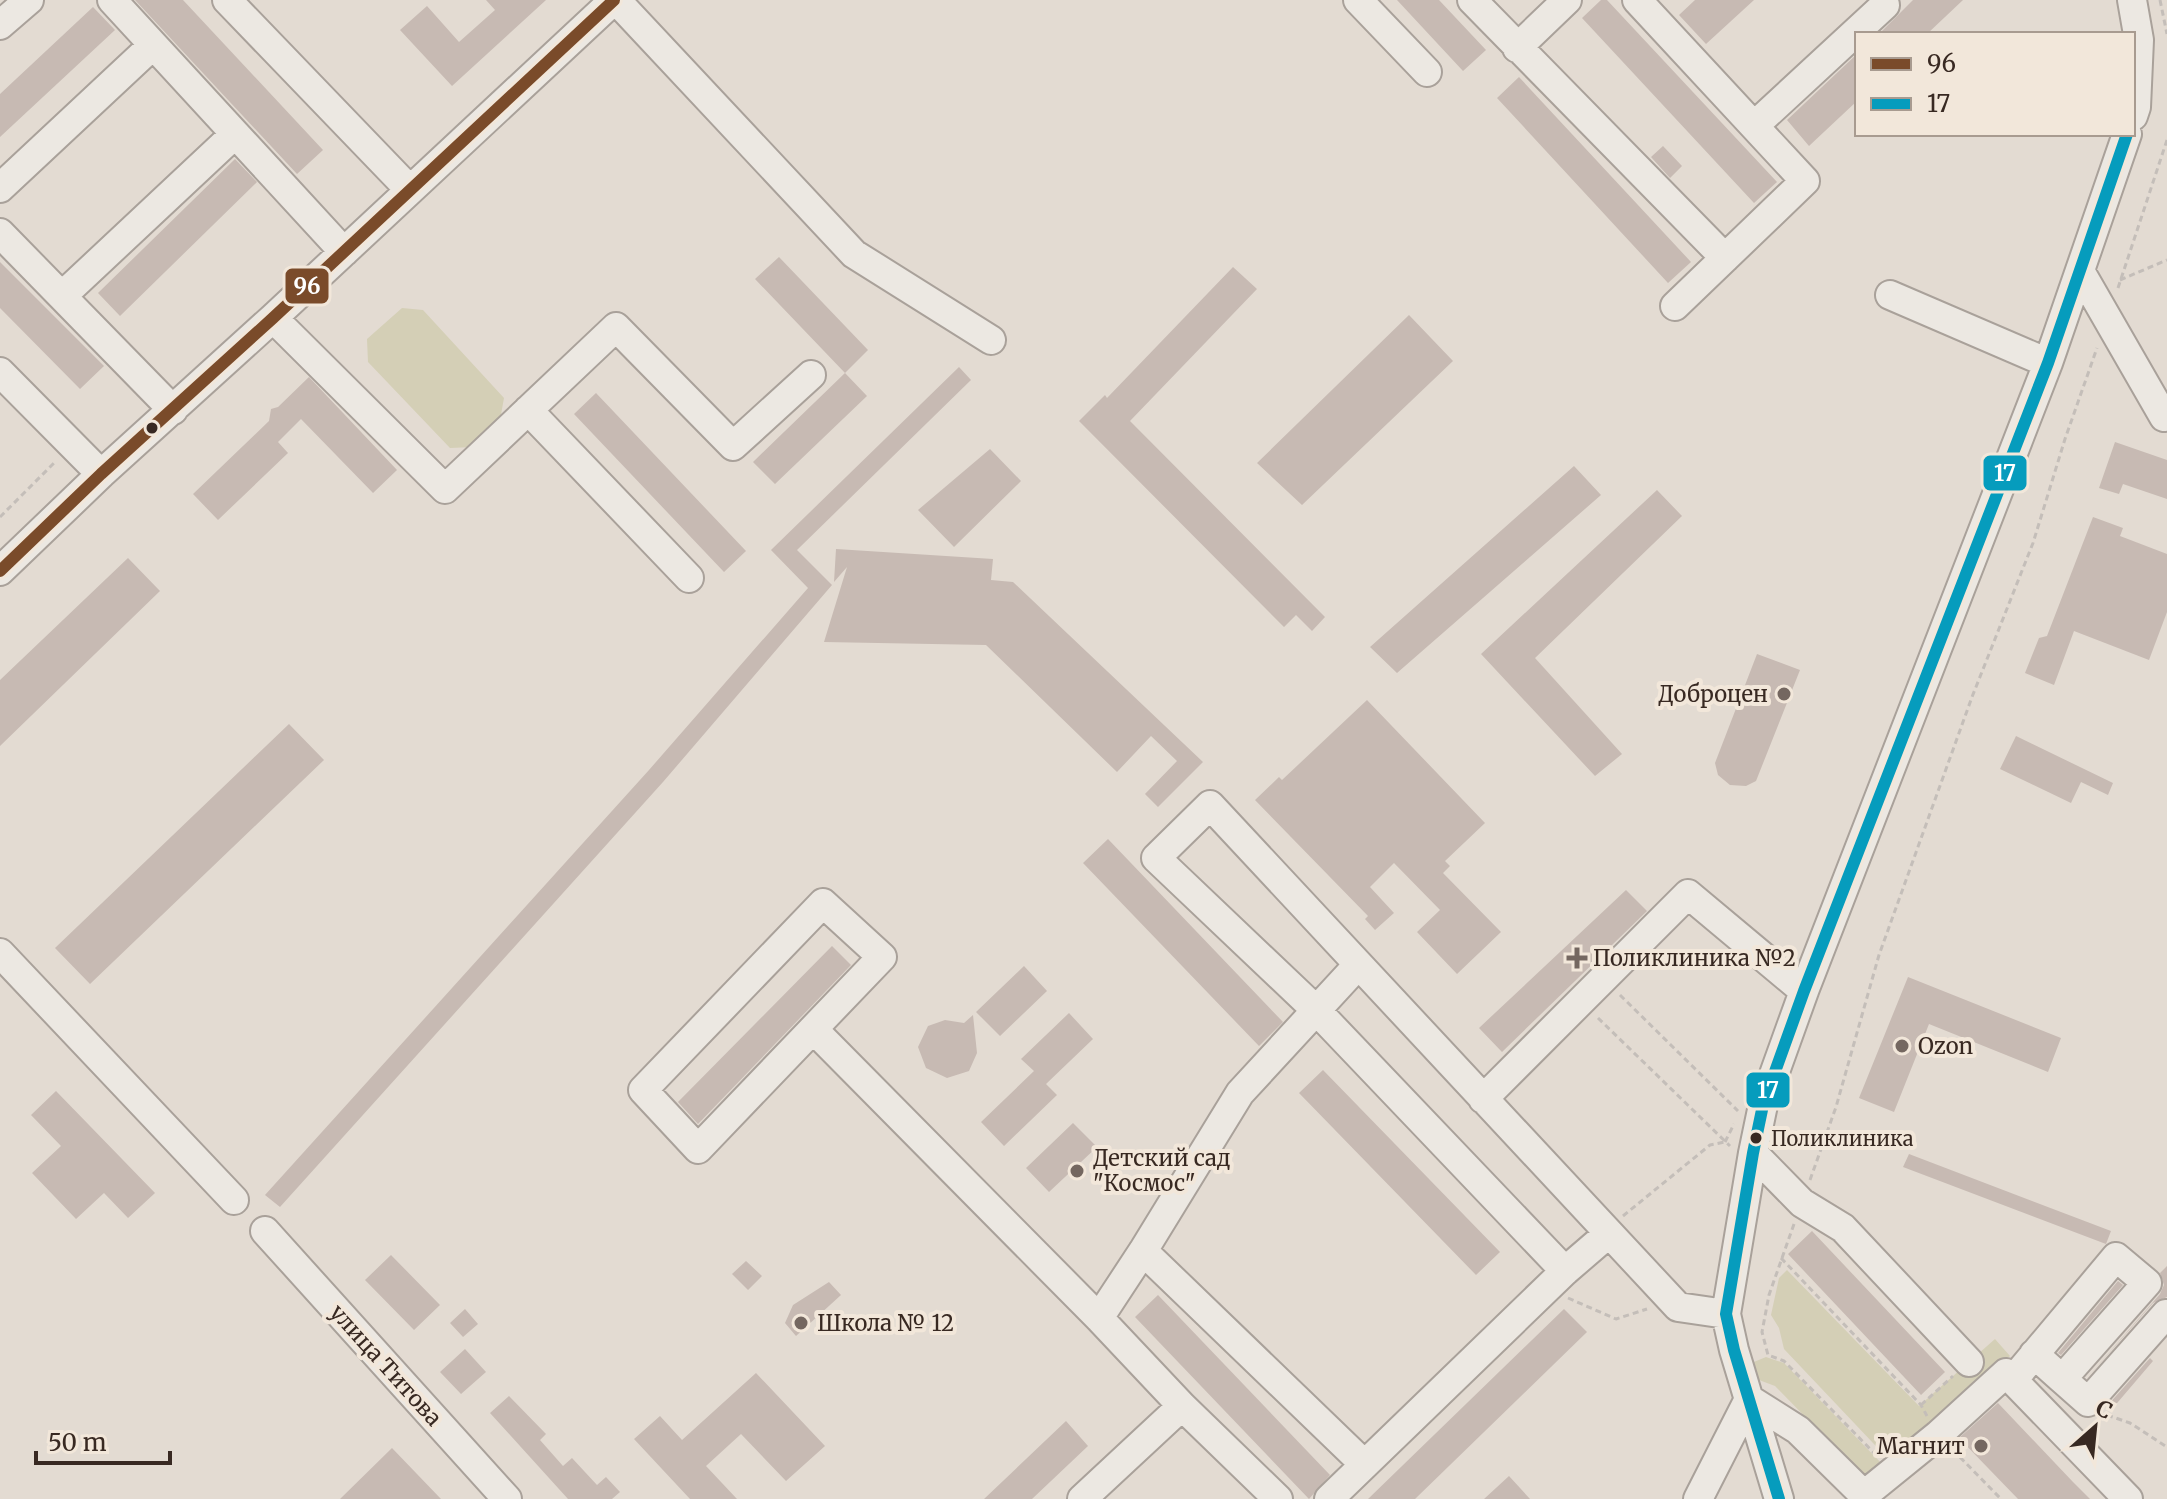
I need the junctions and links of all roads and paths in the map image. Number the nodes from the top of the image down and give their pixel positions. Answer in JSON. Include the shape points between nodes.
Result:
{"nodes":[{"id":1,"x":29,"y":0,"type":"edge"},
{"id":2,"x":112,"y":0,"type":"edge"},
{"id":3,"x":227,"y":0,"type":"edge"},
{"id":4,"x":615,"y":0,"type":"edge"},
{"id":5,"x":1358,"y":0,"type":"edge"},
{"id":6,"x":1472,"y":0,"type":"edge"},
{"id":7,"x":1567,"y":0,"type":"edge"},
{"id":8,"x":2132,"y":0,"type":"edge"},
{"id":9,"x":2160,"y":0,"type":"edge"},
{"id":10,"x":1646,"y":3,"type":"edge"},
{"id":11,"x":1885,"y":5,"type":"dead end"},
{"id":12,"x":0,"y":25,"type":"edge"},
{"id":13,"x":1856,"y":32,"type":"edge"},
{"id":14,"x":1855,"y":33,"type":"edge"},
{"id":15,"x":2167,"y":34,"type":"edge"},
{"id":16,"x":153,"y":45,"type":"junction"},
{"id":17,"x":1517,"y":48,"type":"junction"},
{"id":18,"x":1427,"y":72,"type":"dead end"},
{"id":19,"x":2135,"y":110,"type":"edge"},
{"id":20,"x":1754,"y":126,"type":"junction"},
{"id":21,"x":235,"y":134,"type":"junction"},
{"id":22,"x":2126,"y":136,"type":"edge"},
{"id":23,"x":2167,"y":140,"type":"edge"},
{"id":24,"x":0,"y":188,"type":"edge"},
{"id":25,"x":410,"y":190,"type":"junction"},
{"id":26,"x":0,"y":233,"type":"edge"},
{"id":27,"x":344,"y":252,"type":"junction"},
{"id":28,"x":1725,"y":258,"type":"junction"},
{"id":29,"x":2167,"y":260,"type":"edge"},
{"id":30,"x":2080,"y":271,"type":"junction"},
{"id":31,"x":2120,"y":280,"type":"junction"},
{"id":32,"x":1890,"y":295,"type":"dead end"},
{"id":33,"x":2115,"y":295,"type":"dead end"},
{"id":34,"x":62,"y":296,"type":"junction"},
{"id":35,"x":1675,"y":306,"type":"dead end"},
{"id":36,"x":273,"y":318,"type":"junction"},
{"id":37,"x":991,"y":340,"type":"dead end"},
{"id":38,"x":2100,"y":340,"type":"dead end"},
{"id":39,"x":2048,"y":363,"type":"junction"},
{"id":40,"x":0,"y":372,"type":"edge"},
{"id":41,"x":811,"y":375,"type":"dead end"},
{"id":42,"x":173,"y":410,"type":"junction"},
{"id":43,"x":528,"y":410,"type":"junction"},
{"id":44,"x":2164,"y":417,"type":"dead end"},
{"id":45,"x":72,"y":445,"type":"junction"},
{"id":46,"x":101,"y":474,"type":"junction"},
{"id":47,"x":0,"y":517,"type":"edge"},
{"id":48,"x":0,"y":571,"type":"edge"},
{"id":49,"x":689,"y":578,"type":"dead end"},
{"id":50,"x":0,"y":953,"type":"edge"},
{"id":51,"x":1358,"y":965,"type":"junction"},
{"id":52,"x":1603,"y":979,"type":"junction"},
{"id":53,"x":1804,"y":991,"type":"junction"},
{"id":54,"x":1581,"y":1001,"type":"junction"},
{"id":55,"x":1316,"y":1010,"type":"junction"},
{"id":56,"x":814,"y":1030,"type":"junction"},
{"id":57,"x":1483,"y":1099,"type":"junction"},
{"id":58,"x":1740,"y":1113,"type":"dead end"},
{"id":59,"x":1735,"y":1123,"type":"dead end"},
{"id":60,"x":1725,"y":1142,"type":"junction"},
{"id":61,"x":1753,"y":1153,"type":"junction"},
{"id":62,"x":234,"y":1200,"type":"dead end"},
{"id":63,"x":1802,"y":1203,"type":"junction"},
{"id":64,"x":265,"y":1231,"type":"dead end"},
{"id":65,"x":1607,"y":1233,"type":"junction"},
{"id":66,"x":1143,"y":1251,"type":"junction"},
{"id":67,"x":1781,"y":1258,"type":"junction"},
{"id":68,"x":1556,"y":1280,"type":"junction"},
{"id":69,"x":1678,"y":1307,"type":"junction"},
{"id":70,"x":1726,"y":1314,"type":"junction"},
{"id":71,"x":2166,"y":1314,"type":"edge"},
{"id":72,"x":1099,"y":1318,"type":"junction"},
{"id":73,"x":2034,"y":1354,"type":"junction"},
{"id":74,"x":1969,"y":1362,"type":"joint"},
{"id":75,"x":2062,"y":1379,"type":"junction"},
{"id":76,"x":2013,"y":1380,"type":"junction"},
{"id":77,"x":1749,"y":1399,"type":"junction"},
{"id":78,"x":1921,"y":1405,"type":"junction"},
{"id":79,"x":1182,"y":1406,"type":"junction"},
{"id":80,"x":1938,"y":1435,"type":"junction"},
{"id":81,"x":1364,"y":1464,"type":"junction"},
{"id":82,"x":1892,"y":1472,"type":"junction"},
{"id":83,"x":1866,"y":1497,"type":"edge"},
{"id":84,"x":507,"y":1499,"type":"edge"},
{"id":85,"x":1082,"y":1499,"type":"edge"},
{"id":86,"x":1278,"y":1499,"type":"edge"},
{"id":87,"x":1329,"y":1499,"type":"edge"},
{"id":88,"x":1698,"y":1499,"type":"edge"},
{"id":89,"x":1779,"y":1499,"type":"edge"},
{"id":90,"x":2001,"y":1499,"type":"edge"},
{"id":91,"x":2128,"y":1499,"type":"edge"}],
"edges":[{"from":1,"to":12,"type":"street"},
{"from":2,"to":16,"type":"street"},
{"from":3,"to":25,"type":"street"},
{"from":4,"to":25,"type":"street"},
{"from":4,"to":37,"type":"street","via":[[854,254]]},
{"from":5,"to":18,"type":"street"},
{"from":6,"to":17,"type":"street"},
{"from":7,"to":17,"type":"street"},
{"from":8,"to":19,"type":"street","via":[[2139,40]]},
{"from":9,"to":15,"type":"path"},
{"from":10,"to":20,"type":"street"},
{"from":11,"to":13,"type":"street"},
{"from":14,"to":20,"type":"street"},
{"from":16,"to":21,"type":"street"},
{"from":16,"to":24,"type":"street"},
{"from":17,"to":28,"type":"street"},
{"from":20,"to":28,"type":"street","via":[[1805,181]]},
{"from":21,"to":27,"type":"street"},
{"from":21,"to":34,"type":"street"},
{"from":22,"to":30,"type":"street"},
{"from":23,"to":31,"type":"path"},
{"from":25,"to":27,"type":"street"},
{"from":26,"to":34,"type":"street"},
{"from":27,"to":36,"type":"street"},
{"from":28,"to":35,"type":"street"},
{"from":29,"to":31,"type":"path"},
{"from":30,"to":39,"type":"street"},
{"from":30,"to":44,"type":"street"},
{"from":31,"to":33,"type":"path"},
{"from":32,"to":39,"type":"street"},
{"from":34,"to":42,"type":"street"},
{"from":36,"to":42,"type":"street"},
{"from":36,"to":43,"type":"street","via":[[445,489]]},
{"from":38,"to":63,"type":"path","via":[[2033,543],[1879,955],[1836,1107]]},
{"from":39,"to":53,"type":"street"},
{"from":40,"to":45,"type":"street"},
{"from":41,"to":43,"type":"street","via":[[733,446],[616,327]]},
{"from":42,"to":46,"type":"street"},
{"from":43,"to":49,"type":"street"},
{"from":45,"to":46,"type":"street"},
{"from":45,"to":47,"type":"path"},
{"from":46,"to":48,"type":"street"},
{"from":50,"to":62,"type":"street"},
{"from":51,"to":55,"type":"street"},
{"from":51,"to":55,"type":"street","via":[[1210,805],[1156,858]]},
{"from":51,"to":57,"type":"street"},
{"from":52,"to":53,"type":"street","via":[[1688,894]]},
{"from":52,"to":54,"type":"street"},
{"from":52,"to":58,"type":"path"},
{"from":53,"to":61,"type":"street","via":[[1763,1105]]},
{"from":54,"to":57,"type":"street"},
{"from":54,"to":60,"type":"path"},
{"from":55,"to":66,"type":"street","via":[[1240,1093]]},
{"from":55,"to":68,"type":"street"},
{"from":56,"to":56,"type":"street","via":[[882,957],[823,903],[643,1090],[698,1149]]},
{"from":56,"to":72,"type":"street"},
{"from":57,"to":65,"type":"street"},
{"from":59,"to":60,"type":"path"},
{"from":60,"to":65,"type":"path","via":[[1710,1145]]},
{"from":61,"to":63,"type":"street"},
{"from":61,"to":70,"type":"street"},
{"from":63,"to":67,"type":"path"},
{"from":63,"to":74,"type":"street","via":[[1843,1228]]},
{"from":64,"to":84,"type":"street","name":"улица Титова"},
{"from":65,"to":68,"type":"street"},
{"from":65,"to":69,"type":"street"},
{"from":66,"to":72,"type":"street"},
{"from":66,"to":81,"type":"street"},
{"from":67,"to":78,"type":"path"},
{"from":67,"to":82,"type":"path","via":[[1762,1332],[1768,1355],[1784,1361]]},
{"from":68,"to":69,"type":"path","via":[[1616,1319],[1661,1305]]},
{"from":68,"to":81,"type":"street"},
{"from":69,"to":70,"type":"street"},
{"from":70,"to":77,"type":"street"},
{"from":71,"to":75,"type":"street","via":[[2088,1402]]},
{"from":72,"to":79,"type":"street"},
{"from":73,"to":75,"type":"street"},
{"from":73,"to":75,"type":"street","via":[[2116,1257],[2147,1283]]},
{"from":73,"to":76,"type":"street"},
{"from":74,"to":78,"type":"path"},
{"from":76,"to":80,"type":"street","via":[[2006,1373]]},
{"from":76,"to":91,"type":"street"},
{"from":77,"to":83,"type":"street","via":[[1798,1430]]},
{"from":77,"to":88,"type":"street"},
{"from":77,"to":89,"type":"street"},
{"from":78,"to":80,"type":"path"},
{"from":79,"to":85,"type":"street"},
{"from":79,"to":86,"type":"street"},
{"from":80,"to":82,"type":"street"},
{"from":80,"to":90,"type":"path"},
{"from":81,"to":87,"type":"street"},
{"from":82,"to":83,"type":"street"}]}
